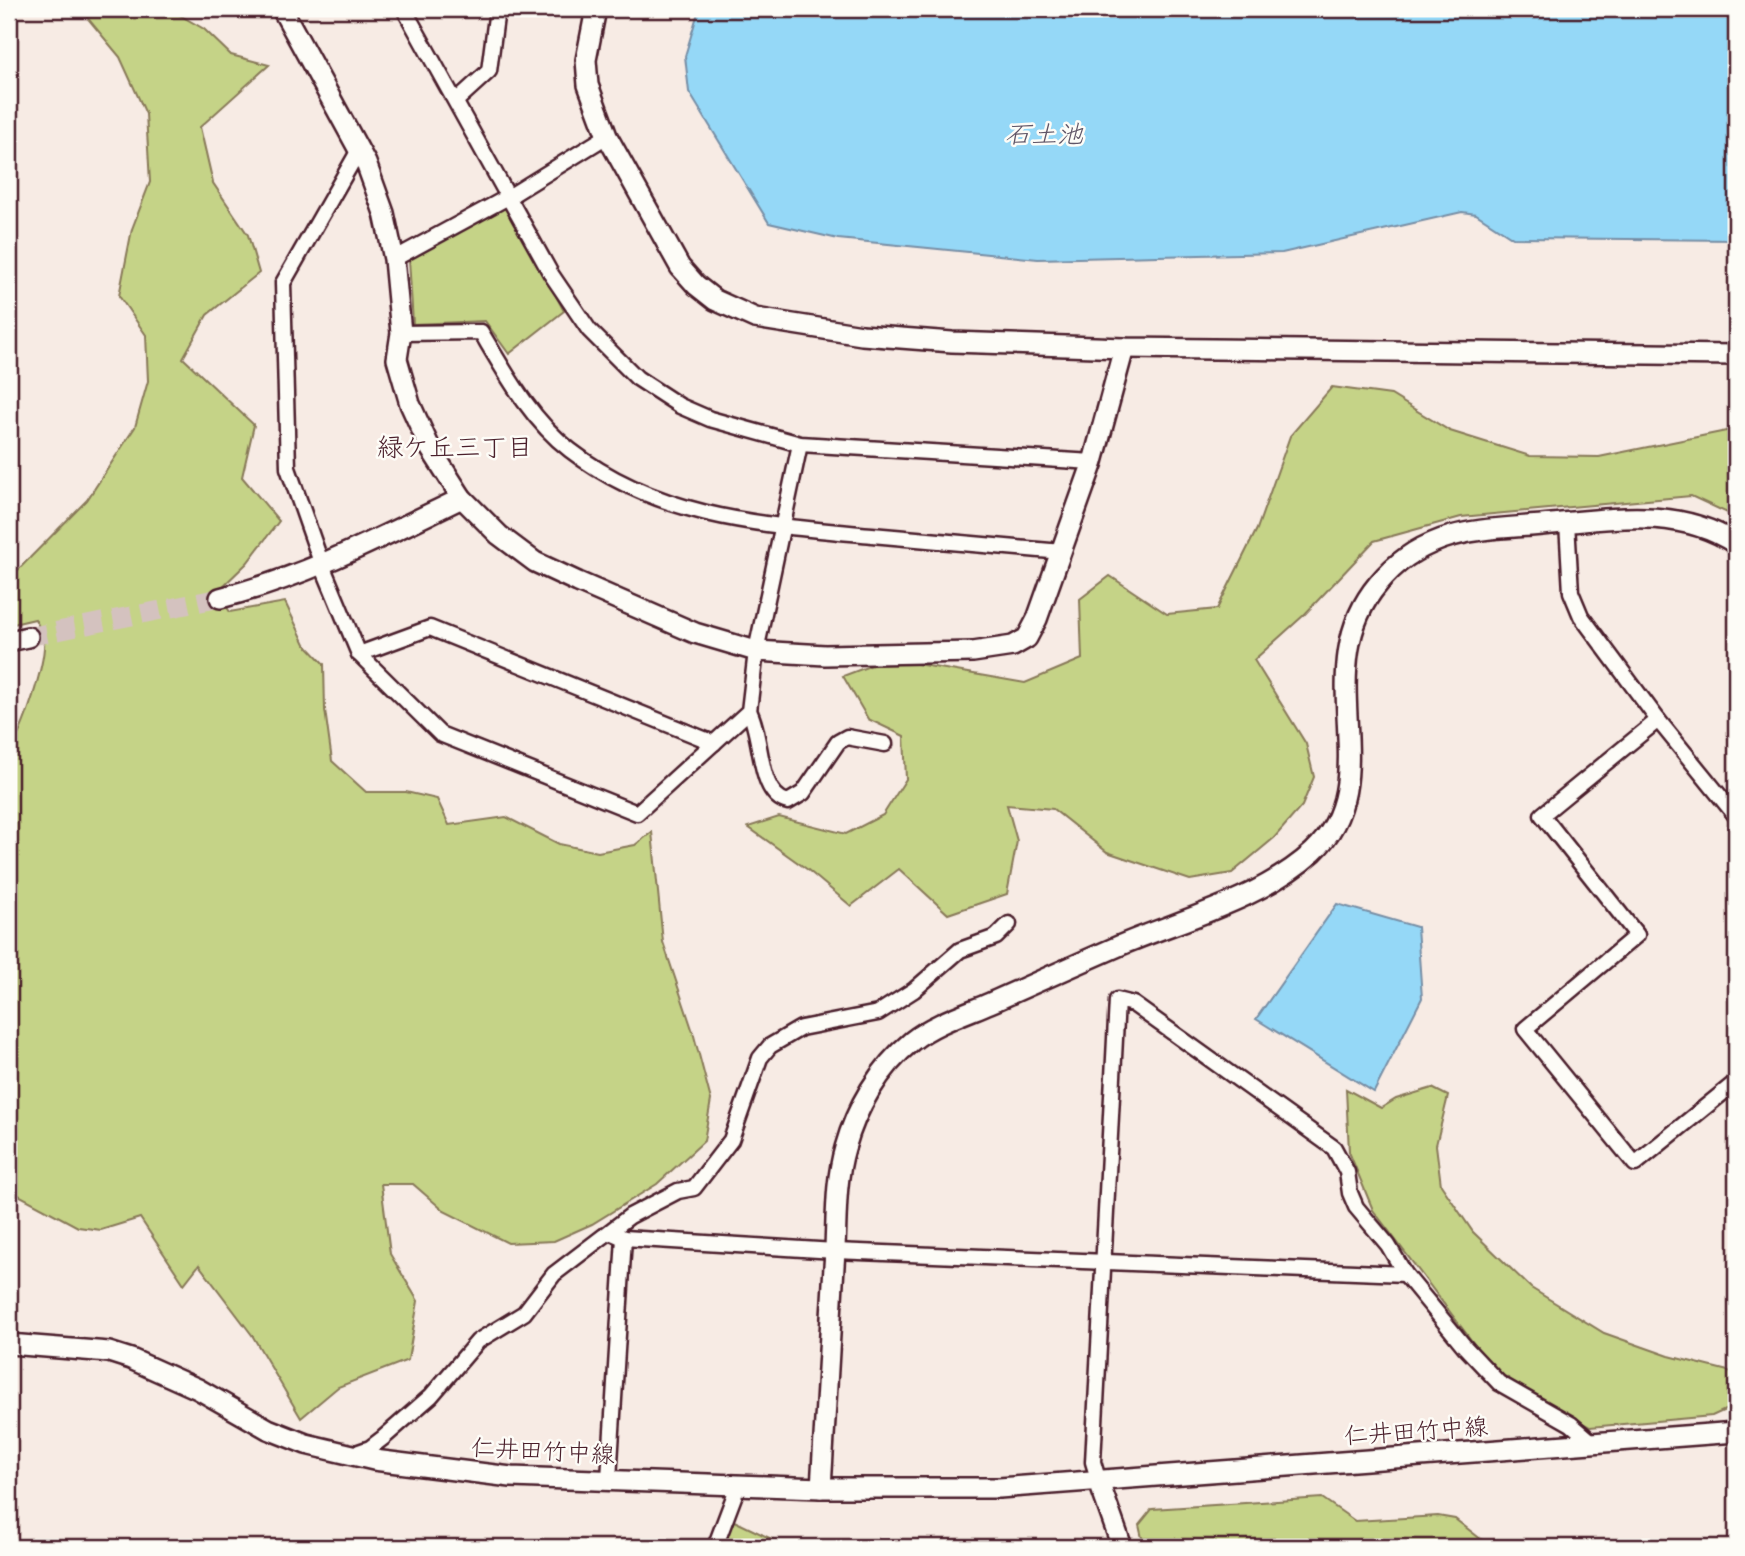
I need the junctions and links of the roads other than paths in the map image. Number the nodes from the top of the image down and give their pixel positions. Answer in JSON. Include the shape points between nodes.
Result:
{"nodes":[{"id":1,"x":282,"y":9,"type":"edge"},
{"id":2,"x":404,"y":9,"type":"edge"},
{"id":3,"x":497,"y":9,"type":"edge"},
{"id":4,"x":596,"y":9,"type":"edge"},
{"id":5,"x":456,"y":101,"type":"junction"},
{"id":6,"x":607,"y":136,"type":"junction"},
{"id":7,"x":359,"y":150,"type":"junction"},
{"id":8,"x":510,"y":196,"type":"junction"},
{"id":9,"x":394,"y":259,"type":"junction"},
{"id":10,"x":401,"y":333,"type":"junction"},
{"id":11,"x":1124,"y":348,"type":"junction"},
{"id":12,"x":1736,"y":355,"type":"edge"},
{"id":13,"x":800,"y":444,"type":"junction"},
{"id":14,"x":1093,"y":462,"type":"junction"},
{"id":15,"x":462,"y":498,"type":"junction"},
{"id":16,"x":1567,"y":523,"type":"junction"},
{"id":17,"x":782,"y":527,"type":"junction"},
{"id":18,"x":1736,"y":544,"type":"edge"},
{"id":19,"x":1062,"y":552,"type":"junction"},
{"id":20,"x":322,"y":565,"type":"junction"},
{"id":21,"x":219,"y":598,"type":"tunnel mouth"},
{"id":22,"x":756,"y":651,"type":"junction"},
{"id":23,"x":359,"y":654,"type":"junction"},
{"id":24,"x":749,"y":711,"type":"junction"},
{"id":25,"x":1658,"y":720,"type":"junction"},
{"id":26,"x":714,"y":743,"type":"junction"},
{"id":27,"x":885,"y":744,"type":"dead end"},
{"id":28,"x":1736,"y":816,"type":"edge"},
{"id":29,"x":1009,"y":924,"type":"dead end"},
{"id":30,"x":1736,"y":1082,"type":"edge"},
{"id":31,"x":617,"y":1235,"type":"junction"},
{"id":32,"x":835,"y":1251,"type":"junction"},
{"id":33,"x":1104,"y":1260,"type":"junction"},
{"id":34,"x":1405,"y":1274,"type":"junction"},
{"id":35,"x":9,"y":1343,"type":"edge"},
{"id":36,"x":1736,"y":1432,"type":"edge"},
{"id":37,"x":1592,"y":1442,"type":"junction"},
{"id":38,"x":348,"y":1455,"type":"junction"},
{"id":39,"x":609,"y":1479,"type":"junction"},
{"id":40,"x":1099,"y":1482,"type":"junction"},
{"id":41,"x":738,"y":1486,"type":"junction"},
{"id":42,"x":821,"y":1488,"type":"junction"},
{"id":43,"x":715,"y":1547,"type":"edge"},
{"id":44,"x":1122,"y":1547,"type":"edge"}],
"edges":[{"from":1,"to":7,"type":"street"},
{"from":2,"to":5,"type":"street"},
{"from":3,"to":5,"type":"street","via":[[489,71]]},
{"from":4,"to":6,"type":"street","via":[[586,60],[588,85]]},
{"from":5,"to":8,"type":"street"},
{"from":6,"to":8,"type":"street"},
{"from":6,"to":11,"type":"street","via":[[680,267],[696,285],[730,308],[755,318],[862,335]]},
{"from":7,"to":9,"type":"street","via":[[384,213]]},
{"from":7,"to":20,"type":"street","via":[[284,283],[288,468]]},
{"from":8,"to":9,"type":"street"},
{"from":8,"to":13,"type":"street","via":[[551,274],[589,330],[637,378],[710,419]]},
{"from":9,"to":10,"type":"street"},
{"from":10,"to":15,"type":"street","via":[[397,359],[410,404],[430,448]]},
{"from":10,"to":17,"type":"street","via":[[481,332],[521,398],[569,449],[589,463],[629,488],[706,516]]},
{"from":11,"to":12,"type":"street"},
{"from":11,"to":14,"type":"street"},
{"from":13,"to":14,"type":"street"},
{"from":13,"to":17,"type":"street"},
{"from":14,"to":19,"type":"street"},
{"from":15,"to":20,"type":"street"},
{"from":15,"to":22,"type":"street","via":[[535,562],[695,632]]},
{"from":16,"to":18,"type":"street","via":[[1612,517],[1690,522]]},
{"from":16,"to":25,"type":"street","via":[[1572,592],[1581,616]]},
{"from":16,"to":32,"type":"street","via":[[1444,539],[1412,552],[1392,567],[1370,594],[1357,614],[1344,672],[1349,772],[1345,794],[1338,817],[1311,853],[1271,882],[1236,899],[1123,944],[913,1040],[868,1092],[844,1150]]},
{"from":17,"to":19,"type":"street"},
{"from":17,"to":22,"type":"street"},
{"from":19,"to":22,"type":"street","via":[[1037,619],[1027,638],[1013,646],[973,652]]},
{"from":20,"to":21,"type":"street","via":[[262,588]]},
{"from":20,"to":23,"type":"street"},
{"from":22,"to":24,"type":"street"},
{"from":23,"to":26,"type":"street","via":[[430,628]]},
{"from":23,"to":26,"type":"street","via":[[440,734],[637,813]]},
{"from":24,"to":26,"type":"street"},
{"from":24,"to":27,"type":"street","via":[[771,791],[782,801],[803,793],[838,742],[847,737]]},
{"from":25,"to":28,"type":"street"},
{"from":25,"to":30,"type":"street","via":[[1542,815],[1637,935],[1525,1029],[1635,1164]]},
{"from":29,"to":31,"type":"street","via":[[996,937],[960,950],[878,1013],[801,1028],[770,1046],[760,1058],[731,1140],[694,1188],[678,1191],[629,1216]]},
{"from":31,"to":32,"type":"street"},
{"from":31,"to":38,"type":"street","via":[[554,1274],[524,1313],[478,1341],[431,1396],[370,1448]]},
{"from":31,"to":39,"type":"street"},
{"from":32,"to":33,"type":"street"},
{"from":32,"to":42,"type":"street"},
{"from":33,"to":34,"type":"street"},
{"from":33,"to":34,"type":"street","via":[[1117,1000],[1133,1004],[1334,1148],[1347,1172],[1356,1207]]},
{"from":33,"to":40,"type":"street","via":[[1093,1462]]},
{"from":34,"to":37,"type":"street","via":[[1499,1383],[1571,1424]]},
{"from":35,"to":38,"type":"street","name":"仁井田竹中線","via":[[109,1352],[131,1359],[198,1389],[268,1429]]},
{"from":36,"to":37,"type":"street","name":"仁井田竹中線"},
{"from":37,"to":40,"type":"street","name":"仁井田竹中線"},
{"from":38,"to":39,"type":"street","name":"仁井田竹中線","via":[[511,1477]]},
{"from":39,"to":41,"type":"street","name":"仁井田竹中線"},
{"from":40,"to":42,"type":"street","name":"仁井田竹中線","via":[[999,1488]]},
{"from":40,"to":44,"type":"street"},
{"from":41,"to":42,"type":"street","name":"仁井田竹中線"},
{"from":41,"to":43,"type":"street"}]}
